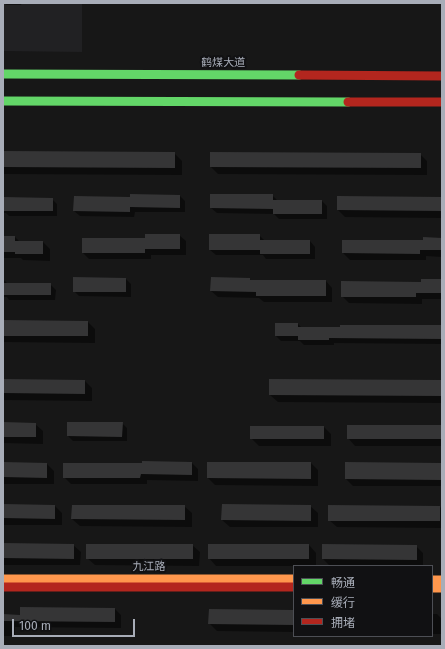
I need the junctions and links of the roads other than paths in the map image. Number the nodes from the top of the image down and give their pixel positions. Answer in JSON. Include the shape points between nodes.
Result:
{"nodes":[{"id":1,"x":3,"y":74,"type":"edge"},
{"id":2,"x":442,"y":76,"type":"edge"},
{"id":3,"x":3,"y":101,"type":"edge"},
{"id":4,"x":442,"y":102,"type":"edge"},
{"id":5,"x":3,"y":579,"type":"edge"},
{"id":6,"x":293,"y":579,"type":"edge"},
{"id":7,"x":3,"y":587,"type":"edge"},
{"id":8,"x":293,"y":587,"type":"edge"}],
"edges":[{"from":1,"to":2,"type":"main road","name":"鹤煤大道"},
{"from":3,"to":4,"type":"main road"},
{"from":5,"to":6,"type":"main road","name":"九江路"},
{"from":7,"to":8,"type":"main road","name":"九江路"}]}
